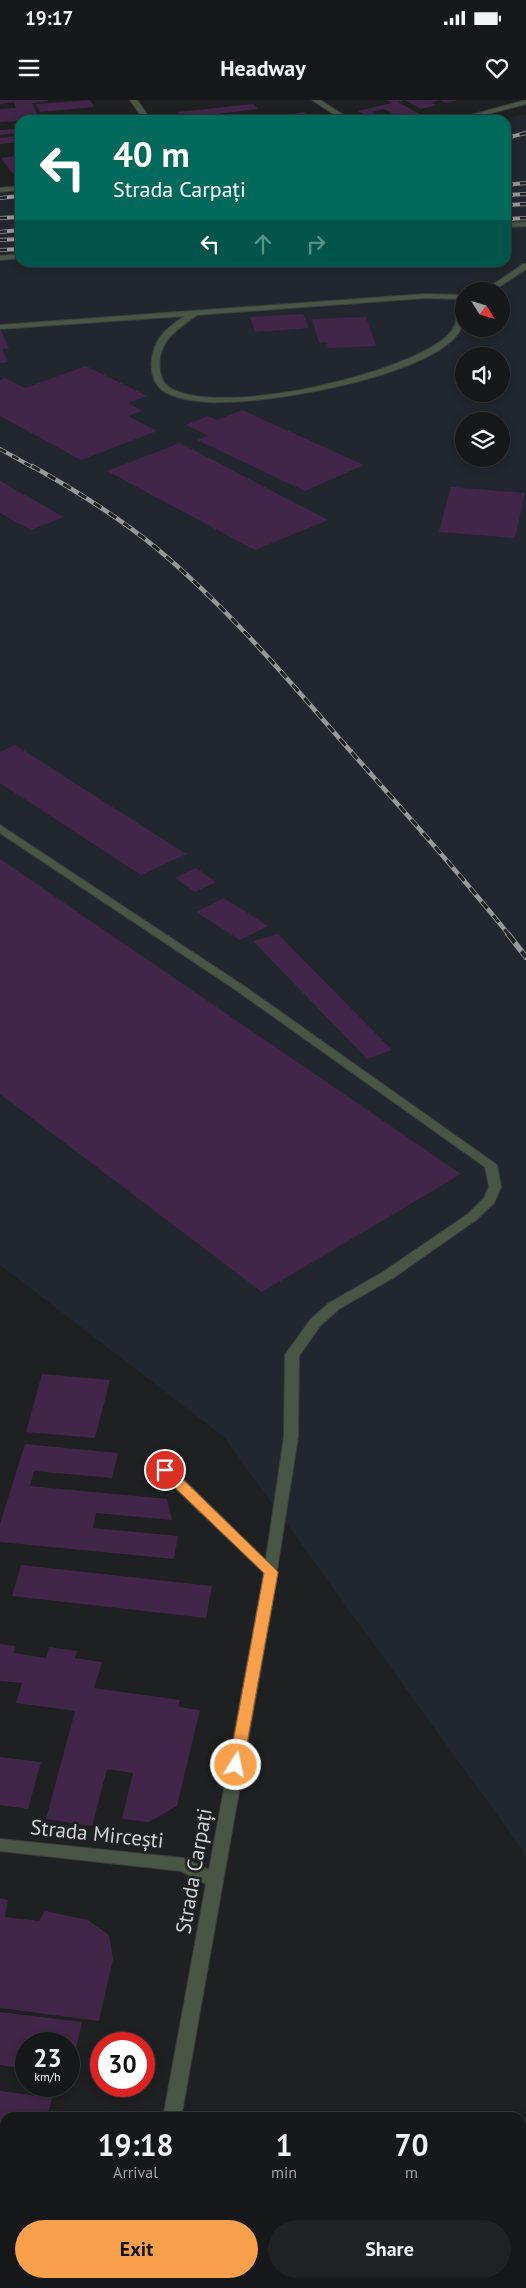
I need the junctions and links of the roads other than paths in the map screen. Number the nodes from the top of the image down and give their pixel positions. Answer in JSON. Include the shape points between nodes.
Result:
{"nodes":[{"id":1,"x":133,"y":100,"type":"edge"},
{"id":2,"x":315,"y":100,"type":"edge"},
{"id":3,"x":526,"y":102,"type":"edge"},
{"id":4,"x":144,"y":115,"type":"edge"},
{"id":5,"x":340,"y":115,"type":"edge"},
{"id":6,"x":475,"y":115,"type":"edge"},
{"id":7,"x":15,"y":188,"type":"edge"},
{"id":8,"x":0,"y":190,"type":"edge"},
{"id":9,"x":526,"y":224,"type":"edge"},
{"id":10,"x":511,"y":225,"type":"edge"},
{"id":11,"x":15,"y":256,"type":"edge"},
{"id":12,"x":0,"y":258,"type":"edge"},
{"id":13,"x":526,"y":266,"type":"edge"},
{"id":14,"x":502,"y":282,"type":"edge"},
{"id":15,"x":455,"y":297,"type":"edge"},
{"id":16,"x":196,"y":313,"type":"junction"},
{"id":17,"x":0,"y":327,"type":"edge"},
{"id":18,"x":455,"y":331,"type":"edge"},
{"id":19,"x":0,"y":828,"type":"edge"},
{"id":20,"x":165,"y":1470,"type":"dead end"},
{"id":21,"x":271,"y":1572,"type":"junction"},
{"id":22,"x":0,"y":1845,"type":"edge"},
{"id":23,"x":215,"y":1881,"type":"junction"},
{"id":24,"x":173,"y":2112,"type":"edge"}],
"edges":[{"from":1,"to":4,"type":"street"},
{"from":2,"to":5,"type":"street"},
{"from":3,"to":6,"type":"street"},
{"from":7,"to":8,"type":"street"},
{"from":9,"to":10,"type":"street"},
{"from":11,"to":12,"type":"street"},
{"from":13,"to":14,"type":"street"},
{"from":15,"to":16,"type":"street","via":[[426,296]]},
{"from":16,"to":17,"type":"street"},
{"from":16,"to":18,"type":"street","via":[[161,341],[156,375],[166,389],[200,399],[264,397],[334,385],[414,359]]},
{"from":19,"to":21,"type":"street","name":"Strada Carpați","via":[[240,988],[491,1165],[495,1187],[484,1206],[432,1246],[334,1306],[315,1322],[292,1355],[291,1437]]},
{"from":20,"to":21,"type":"street"},
{"from":21,"to":23,"type":"street","name":"Strada Carpați"},
{"from":22,"to":23,"type":"street","name":"Strada Mircești","via":[[183,1866]]},
{"from":23,"to":24,"type":"street","name":"Strada Carpați"}]}
